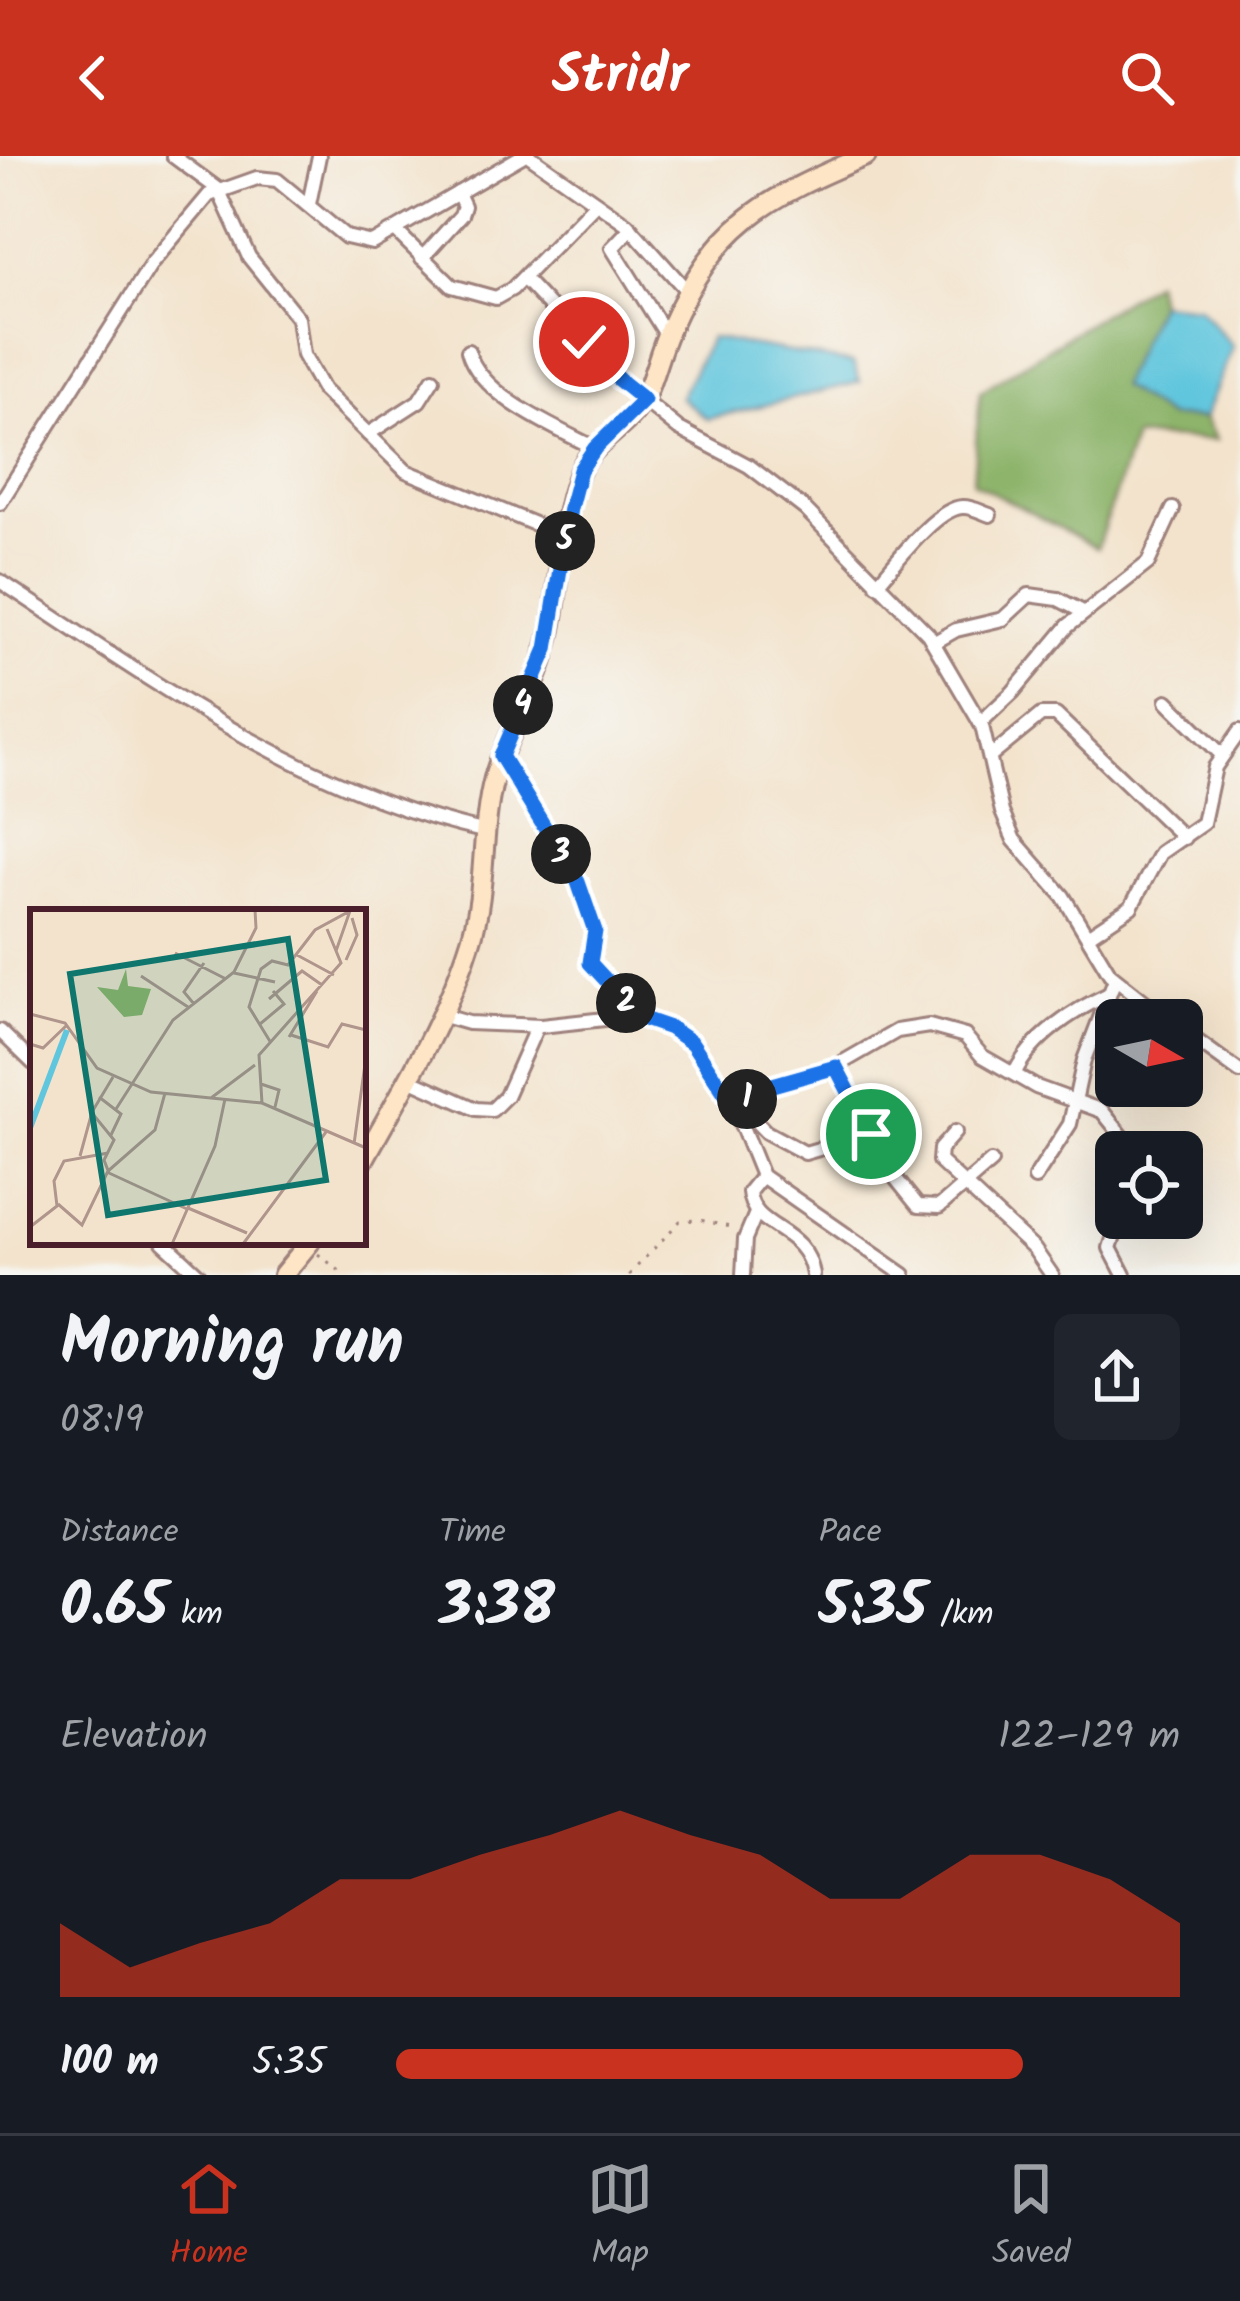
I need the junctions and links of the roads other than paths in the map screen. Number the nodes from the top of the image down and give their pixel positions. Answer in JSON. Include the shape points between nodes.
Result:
{"nodes":[{"id":1,"x":173,"y":156,"type":"edge"},
{"id":2,"x":320,"y":156,"type":"edge"},
{"id":3,"x":526,"y":156,"type":"edge"},
{"id":4,"x":866,"y":156,"type":"edge"},
{"id":5,"x":218,"y":188,"type":"junction"},
{"id":6,"x":458,"y":193,"type":"junction"},
{"id":7,"x":596,"y":203,"type":"junction"},
{"id":8,"x":309,"y":204,"type":"junction"},
{"id":9,"x":631,"y":227,"type":"junction"},
{"id":10,"x":397,"y":231,"type":"junction"},
{"id":11,"x":422,"y":258,"type":"junction"},
{"id":12,"x":523,"y":278,"type":"junction"},
{"id":13,"x":688,"y":292,"type":"junction"},
{"id":14,"x":667,"y":336,"type":"junction"},
{"id":15,"x":468,"y":351,"type":"dead end"},
{"id":16,"x":434,"y":380,"type":"dead end"},
{"id":17,"x":644,"y":400,"type":"junction"},
{"id":18,"x":368,"y":434,"type":"junction"},
{"id":19,"x":595,"y":448,"type":"junction"},
{"id":20,"x":0,"y":503,"type":"edge"},
{"id":21,"x":1173,"y":509,"type":"dead end"},
{"id":22,"x":990,"y":515,"type":"dead end"},
{"id":23,"x":566,"y":537,"type":"junction"},
{"id":24,"x":0,"y":581,"type":"edge"},
{"id":25,"x":878,"y":584,"type":"junction"},
{"id":26,"x":1083,"y":612,"type":"junction"},
{"id":27,"x":935,"y":642,"type":"junction"},
{"id":28,"x":1167,"y":701,"type":"dead end"},
{"id":29,"x":980,"y":723,"type":"junction"},
{"id":30,"x":1240,"y":731,"type":"edge"},
{"id":31,"x":1222,"y":755,"type":"junction"},
{"id":32,"x":501,"y":756,"type":"junction"},
{"id":33,"x":991,"y":756,"type":"junction"},
{"id":34,"x":487,"y":832,"type":"junction"},
{"id":35,"x":1184,"y":838,"type":"junction"},
{"id":36,"x":1089,"y":935,"type":"junction"},
{"id":37,"x":1115,"y":979,"type":"junction"},
{"id":38,"x":1108,"y":994,"type":"junction"},
{"id":39,"x":1141,"y":999,"type":"edge"},
{"id":40,"x":440,"y":1015,"type":"junction"},
{"id":41,"x":641,"y":1018,"type":"junction"},
{"id":42,"x":537,"y":1026,"type":"junction"},
{"id":43,"x":0,"y":1031,"type":"edge"},
{"id":44,"x":1203,"y":1045,"type":"edge"},
{"id":45,"x":30,"y":1060,"type":"edge"},
{"id":46,"x":836,"y":1067,"type":"junction"},
{"id":47,"x":1015,"y":1072,"type":"junction"},
{"id":48,"x":1240,"y":1072,"type":"edge"},
{"id":49,"x":409,"y":1079,"type":"junction"},
{"id":50,"x":1074,"y":1100,"type":"junction"},
{"id":51,"x":736,"y":1105,"type":"junction"},
{"id":52,"x":1119,"y":1131,"type":"edge"},
{"id":53,"x":955,"y":1132,"type":"dead end"},
{"id":54,"x":871,"y":1134,"type":"junction"},
{"id":55,"x":366,"y":1156,"type":"edge"},
{"id":56,"x":991,"y":1162,"type":"dead end"},
{"id":57,"x":762,"y":1177,"type":"junction"},
{"id":58,"x":1035,"y":1178,"type":"dead end"},
{"id":59,"x":968,"y":1185,"type":"junction"},
{"id":60,"x":756,"y":1213,"type":"junction"},
{"id":61,"x":1114,"y":1239,"type":"edge"},
{"id":62,"x":166,"y":1245,"type":"edge"},
{"id":63,"x":308,"y":1245,"type":"edge"},
{"id":64,"x":199,"y":1275,"type":"edge"},
{"id":65,"x":283,"y":1275,"type":"edge"},
{"id":66,"x":743,"y":1275,"type":"edge"},
{"id":67,"x":814,"y":1275,"type":"edge"},
{"id":68,"x":904,"y":1275,"type":"edge"},
{"id":69,"x":1052,"y":1275,"type":"edge"},
{"id":70,"x":1124,"y":1275,"type":"edge"}],
"edges":[{"from":1,"to":5,"type":"street"},
{"from":2,"to":8,"type":"street"},
{"from":3,"to":6,"type":"street"},
{"from":3,"to":7,"type":"street"},
{"from":4,"to":13,"type":"street","via":[[747,216]]},
{"from":5,"to":8,"type":"street","via":[[266,178]]},
{"from":5,"to":18,"type":"street","via":[[249,257],[298,318],[308,367],[322,390]]},
{"from":5,"to":20,"type":"street","via":[[160,251]]},
{"from":6,"to":10,"type":"street"},
{"from":6,"to":11,"type":"street","via":[[461,215]]},
{"from":7,"to":9,"type":"street"},
{"from":7,"to":12,"type":"street"},
{"from":8,"to":10,"type":"street","via":[[354,242]]},
{"from":9,"to":13,"type":"street"},
{"from":9,"to":14,"type":"street","via":[[612,248]]},
{"from":10,"to":11,"type":"street"},
{"from":11,"to":12,"type":"street","via":[[452,286],[485,298],[505,295]]},
{"from":12,"to":17,"type":"street"},
{"from":13,"to":14,"type":"street"},
{"from":14,"to":17,"type":"street"},
{"from":15,"to":19,"type":"street","via":[[477,372],[513,403]]},
{"from":16,"to":18,"type":"street","via":[[419,401]]},
{"from":17,"to":19,"type":"street"},
{"from":17,"to":25,"type":"street","via":[[772,482]]},
{"from":18,"to":23,"type":"street","via":[[406,471]]},
{"from":19,"to":23,"type":"street","via":[[580,470]]},
{"from":21,"to":26,"type":"street","via":[[1148,563]]},
{"from":22,"to":25,"type":"street","via":[[962,507],[948,513]]},
{"from":23,"to":32,"type":"street","via":[[547,649]]},
{"from":24,"to":34,"type":"street","via":[[191,706],[311,770],[423,816]]},
{"from":25,"to":27,"type":"street"},
{"from":26,"to":27,"type":"street","via":[[1029,595],[1004,619]]},
{"from":26,"to":29,"type":"street"},
{"from":27,"to":29,"type":"street"},
{"from":28,"to":31,"type":"street"},
{"from":29,"to":33,"type":"street"},
{"from":30,"to":31,"type":"street"},
{"from":31,"to":35,"type":"street","via":[[1203,823]]},
{"from":32,"to":34,"type":"street"},
{"from":32,"to":41,"type":"street","via":[[578,882],[595,931],[590,963]]},
{"from":33,"to":35,"type":"street","via":[[1041,716],[1056,715]]},
{"from":33,"to":36,"type":"street","via":[[1008,831]]},
{"from":34,"to":40,"type":"street","via":[[475,928]]},
{"from":35,"to":36,"type":"street","via":[[1155,859],[1131,907]]},
{"from":36,"to":37,"type":"street"},
{"from":37,"to":38,"type":"street"},
{"from":37,"to":39,"type":"street"},
{"from":38,"to":47,"type":"street","via":[[1060,1024]]},
{"from":38,"to":50,"type":"street"},
{"from":40,"to":42,"type":"street"},
{"from":40,"to":49,"type":"street"},
{"from":41,"to":42,"type":"street"},
{"from":41,"to":51,"type":"street","via":[[692,1043]]},
{"from":42,"to":49,"type":"street","via":[[492,1110]]},
{"from":43,"to":45,"type":"street"},
{"from":44,"to":48,"type":"street"},
{"from":46,"to":47,"type":"street","via":[[897,1030],[929,1026],[965,1036],[982,1056]]},
{"from":46,"to":51,"type":"street","via":[[769,1086]]},
{"from":46,"to":54,"type":"street"},
{"from":47,"to":50,"type":"street"},
{"from":49,"to":55,"type":"street"},
{"from":50,"to":52,"type":"street","via":[[1102,1111]]},
{"from":50,"to":58,"type":"street","via":[[1066,1132]]},
{"from":51,"to":54,"type":"street","via":[[796,1151]]},
{"from":51,"to":57,"type":"street"},
{"from":53,"to":59,"type":"street","via":[[938,1156]]},
{"from":54,"to":59,"type":"street","via":[[918,1206],[939,1207]]},
{"from":56,"to":59,"type":"street"},
{"from":57,"to":60,"type":"street","via":[[748,1192]]},
{"from":57,"to":68,"type":"street"},
{"from":59,"to":69,"type":"street"},
{"from":60,"to":66,"type":"street"},
{"from":60,"to":67,"type":"street","via":[[808,1252]]},
{"from":61,"to":70,"type":"street"},
{"from":62,"to":64,"type":"street"},
{"from":63,"to":65,"type":"street"}]}
